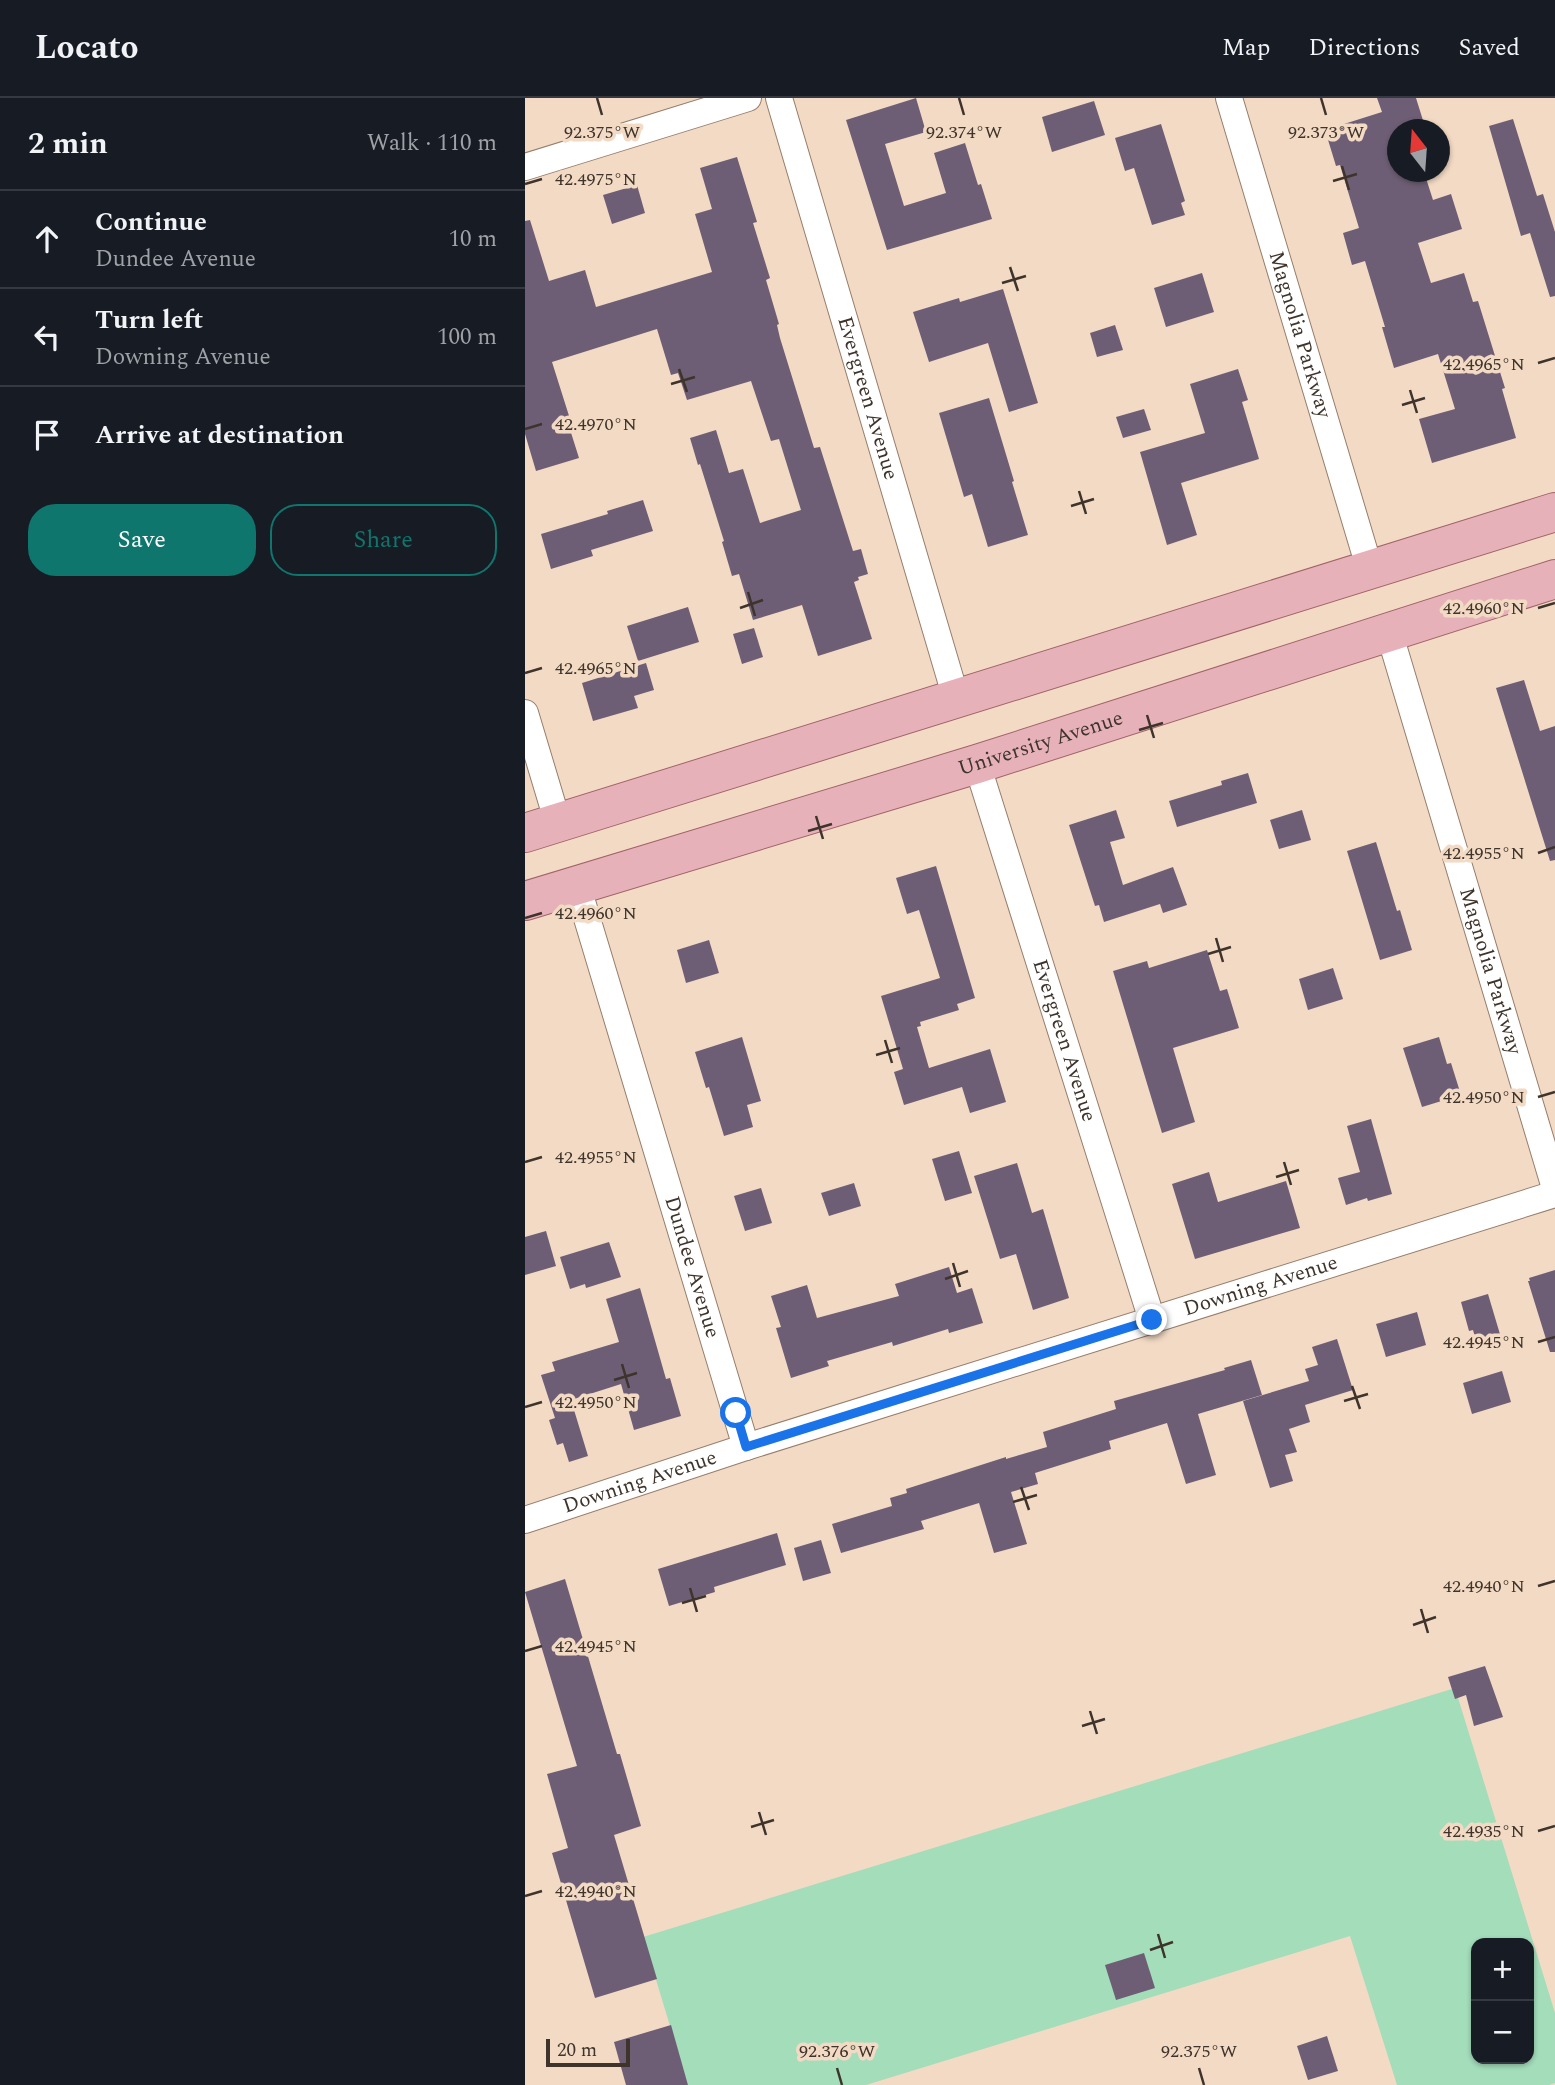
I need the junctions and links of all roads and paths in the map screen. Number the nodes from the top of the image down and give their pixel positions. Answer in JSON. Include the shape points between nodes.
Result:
{"nodes":[{"id":1,"x":748,"y":98,"type":"edge"},
{"id":2,"x":779,"y":98,"type":"edge"},
{"id":3,"x":1229,"y":98,"type":"edge"},
{"id":4,"x":525,"y":167,"type":"edge"},
{"id":5,"x":1555,"y":512,"type":"edge"},
{"id":6,"x":1370,"y":569,"type":"junction"},
{"id":7,"x":1555,"y":579,"type":"edge"},
{"id":8,"x":1389,"y":632,"type":"junction"},
{"id":9,"x":956,"y":698,"type":"junction"},
{"id":10,"x":525,"y":713,"type":"edge"},
{"id":11,"x":977,"y":764,"type":"junction"},
{"id":12,"x":542,"y":828,"type":"edge"},
{"id":13,"x":577,"y":885,"type":"junction"},
{"id":14,"x":525,"y":901,"type":"edge"},
{"id":15,"x":1555,"y":1188,"type":"edge"},
{"id":16,"x":1555,"y":1194,"type":"edge"},
{"id":17,"x":1152,"y":1320,"type":"junction"},
{"id":18,"x":746,"y":1447,"type":"junction"},
{"id":19,"x":525,"y":1520,"type":"edge"}],
"edges":[{"from":1,"to":4,"type":"street"},
{"from":2,"to":9,"type":"street","name":"Evergreen Avenue"},
{"from":3,"to":6,"type":"street","name":"Magnolia Parkway"},
{"from":5,"to":6,"type":"main road"},
{"from":6,"to":9,"type":"main road"},
{"from":7,"to":8,"type":"main road","name":"University Avenue"},
{"from":8,"to":11,"type":"main road","name":"University Avenue"},
{"from":8,"to":15,"type":"street","name":"Magnolia Parkway"},
{"from":9,"to":12,"type":"main road"},
{"from":10,"to":12,"type":"street"},
{"from":11,"to":13,"type":"main road","name":"University Avenue"},
{"from":11,"to":17,"type":"street","name":"Evergreen Avenue"},
{"from":13,"to":14,"type":"main road","name":"University Avenue"},
{"from":13,"to":18,"type":"street","name":"Dundee Avenue"},
{"from":16,"to":17,"type":"street","name":"Downing Avenue"},
{"from":17,"to":18,"type":"street","name":"Downing Avenue"},
{"from":18,"to":19,"type":"street","name":"Downing Avenue"}]}
